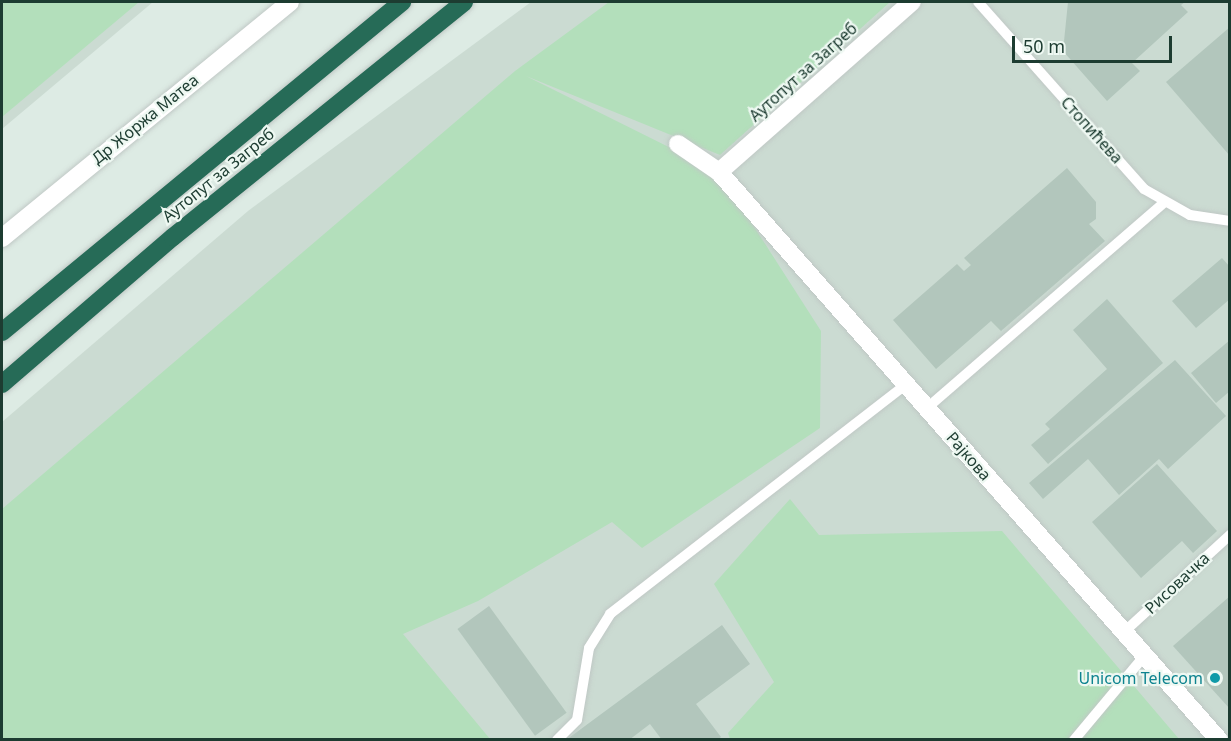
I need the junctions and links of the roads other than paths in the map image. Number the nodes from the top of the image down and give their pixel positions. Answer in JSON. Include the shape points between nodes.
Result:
{"nodes":[{"id":1,"x":290,"y":2,"type":"edge"},
{"id":2,"x":402,"y":2,"type":"edge"},
{"id":3,"x":464,"y":2,"type":"edge"},
{"id":4,"x":912,"y":2,"type":"edge"},
{"id":5,"x":978,"y":2,"type":"edge"},
{"id":6,"x":678,"y":144,"type":"dead end"},
{"id":7,"x":719,"y":172,"type":"junction"},
{"id":8,"x":1164,"y":203,"type":"junction"},
{"id":9,"x":1230,"y":221,"type":"edge"},
{"id":10,"x":2,"y":238,"type":"edge"},
{"id":11,"x":2,"y":332,"type":"edge"},
{"id":12,"x":2,"y":384,"type":"edge"},
{"id":13,"x":906,"y":384,"type":"junction"},
{"id":14,"x":927,"y":408,"type":"junction"},
{"id":15,"x":1230,"y":535,"type":"edge"},
{"id":16,"x":1124,"y":632,"type":"junction"},
{"id":17,"x":1144,"y":655,"type":"junction"},
{"id":18,"x":557,"y":740,"type":"edge"},
{"id":19,"x":1074,"y":740,"type":"edge"},
{"id":20,"x":1219,"y":740,"type":"edge"}],
"edges":[{"from":1,"to":10,"type":"street","name":"Др Жоржа Матеа"},
{"from":2,"to":11,"type":"highway","name":"Аутопут за Загреб"},
{"from":3,"to":12,"type":"highway","name":"Аутопут за Загреб","via":[[173,237]]},
{"from":4,"to":7,"type":"street","name":"Аутопут за Загреб"},
{"from":5,"to":8,"type":"lane","name":"Стопићева","via":[[1144,189]]},
{"from":6,"to":7,"type":"street","name":"Рајкова"},
{"from":7,"to":13,"type":"street","name":"Рајкова"},
{"from":8,"to":9,"type":"lane","name":"Стопићева"},
{"from":8,"to":14,"type":"lane"},
{"from":13,"to":14,"type":"street","name":"Рајкова"},
{"from":13,"to":18,"type":"lane","via":[[610,614],[590,648],[577,720]]},
{"from":14,"to":16,"type":"street","name":"Рајкова"},
{"from":15,"to":16,"type":"lane","name":"Рисовачка"},
{"from":16,"to":17,"type":"street","name":"Рајкова"},
{"from":17,"to":19,"type":"lane"},
{"from":17,"to":20,"type":"street","name":"Рајкова"}]}
